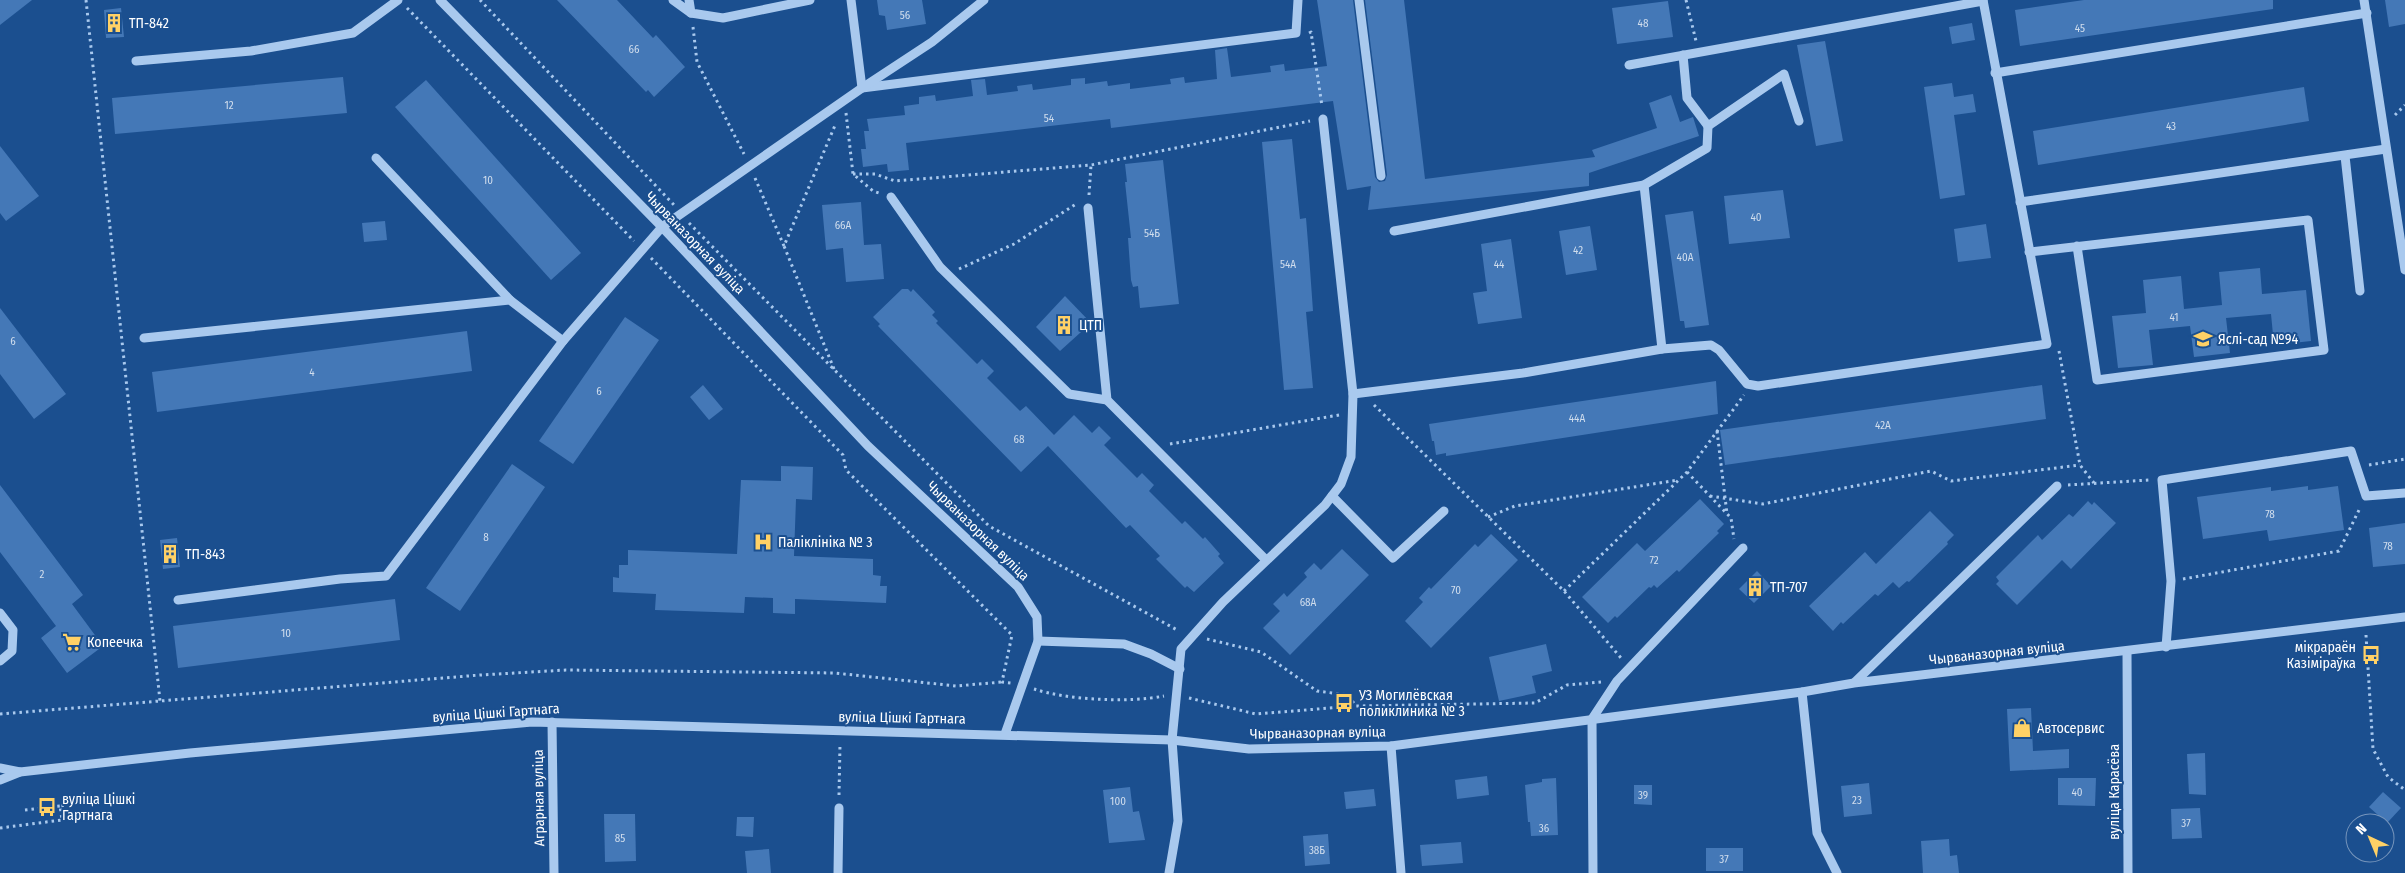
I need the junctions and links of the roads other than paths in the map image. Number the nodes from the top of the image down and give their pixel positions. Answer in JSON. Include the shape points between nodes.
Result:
{"nodes":[{"id":1,"x":398,"y":0,"type":"edge"},
{"id":2,"x":440,"y":0,"type":"edge"},
{"id":3,"x":673,"y":0,"type":"edge"},
{"id":4,"x":689,"y":0,"type":"edge"},
{"id":5,"x":810,"y":0,"type":"edge"},
{"id":6,"x":851,"y":0,"type":"edge"},
{"id":7,"x":984,"y":0,"type":"edge"},
{"id":8,"x":1298,"y":0,"type":"edge"},
{"id":9,"x":1359,"y":0,"type":"edge"},
{"id":10,"x":2364,"y":0,"type":"edge"},
{"id":11,"x":1983,"y":1,"type":"edge"},
{"id":12,"x":691,"y":12,"type":"junction"},
{"id":13,"x":2367,"y":13,"type":"junction"},
{"id":14,"x":1683,"y":55,"type":"junction"},
{"id":15,"x":136,"y":61,"type":"dead end"},
{"id":16,"x":1630,"y":65,"type":"dead end"},
{"id":17,"x":1996,"y":73,"type":"junction"},
{"id":18,"x":862,"y":88,"type":"junction"},
{"id":19,"x":1323,"y":119,"type":"road end"},
{"id":20,"x":1799,"y":121,"type":"dead end"},
{"id":21,"x":1708,"y":126,"type":"junction"},
{"id":22,"x":2386,"y":149,"type":"junction"},
{"id":23,"x":2345,"y":156,"type":"junction"},
{"id":24,"x":376,"y":158,"type":"dead end"},
{"id":25,"x":1381,"y":176,"type":"dead end"},
{"id":26,"x":1644,"y":185,"type":"junction"},
{"id":27,"x":891,"y":197,"type":"road end"},
{"id":28,"x":2020,"y":202,"type":"junction"},
{"id":29,"x":1088,"y":208,"type":"road end"},
{"id":30,"x":662,"y":227,"type":"junction"},
{"id":31,"x":1394,"y":231,"type":"dead end"},
{"id":32,"x":2077,"y":246,"type":"junction"},
{"id":33,"x":2029,"y":252,"type":"junction"},
{"id":34,"x":2405,"y":270,"type":"edge"},
{"id":35,"x":2360,"y":291,"type":"dead end"},
{"id":36,"x":510,"y":300,"type":"junction"},
{"id":37,"x":144,"y":338,"type":"dead end"},
{"id":38,"x":563,"y":341,"type":"junction"},
{"id":39,"x":1662,"y":349,"type":"junction"},
{"id":40,"x":1357,"y":394,"type":"junction"},
{"id":41,"x":1107,"y":400,"type":"junction"},
{"id":42,"x":2057,"y":486,"type":"road end"},
{"id":43,"x":2405,"y":493,"type":"edge"},
{"id":44,"x":1332,"y":496,"type":"junction"},
{"id":45,"x":1444,"y":511,"type":"dead end"},
{"id":46,"x":1740,"y":551,"type":"road end"},
{"id":47,"x":1266,"y":560,"type":"junction"},
{"id":48,"x":178,"y":600,"type":"dead end"},
{"id":49,"x":0,"y":613,"type":"edge"},
{"id":50,"x":2405,"y":617,"type":"edge"},
{"id":51,"x":1038,"y":641,"type":"junction"},
{"id":52,"x":2166,"y":647,"type":"junction"},
{"id":53,"x":2127,"y":652,"type":"junction"},
{"id":54,"x":0,"y":661,"type":"edge"},
{"id":55,"x":1180,"y":669,"type":"junction"},
{"id":56,"x":1854,"y":682,"type":"junction"},
{"id":57,"x":1802,"y":692,"type":"junction"},
{"id":58,"x":1592,"y":719,"type":"junction"},
{"id":59,"x":552,"y":722,"type":"junction"},
{"id":60,"x":1005,"y":734,"type":"junction"},
{"id":61,"x":1172,"y":740,"type":"junction"},
{"id":62,"x":1391,"y":746,"type":"junction"},
{"id":63,"x":0,"y":768,"type":"edge"},
{"id":64,"x":20,"y":772,"type":"junction"},
{"id":65,"x":0,"y":780,"type":"edge"},
{"id":66,"x":839,"y":808,"type":"road end"},
{"id":67,"x":554,"y":873,"type":"edge"},
{"id":68,"x":838,"y":873,"type":"edge"},
{"id":69,"x":1169,"y":873,"type":"edge"},
{"id":70,"x":1401,"y":873,"type":"edge"},
{"id":71,"x":1593,"y":873,"type":"edge"},
{"id":72,"x":1837,"y":873,"type":"edge"},
{"id":73,"x":2128,"y":873,"type":"edge"}],
"edges":[{"from":1,"to":15,"type":"street","via":[[353,33],[251,51]]},
{"from":2,"to":30,"type":"street","name":"Чырваназорная вуліца"},
{"from":3,"to":12,"type":"street"},
{"from":4,"to":12,"type":"street"},
{"from":5,"to":12,"type":"street","via":[[723,18]]},
{"from":6,"to":18,"type":"street"},
{"from":7,"to":18,"type":"street","via":[[932,42]]},
{"from":8,"to":18,"type":"street","via":[[1296,33]]},
{"from":9,"to":25,"type":"street"},
{"from":10,"to":13,"type":"street"},
{"from":11,"to":14,"type":"street"},
{"from":11,"to":17,"type":"street"},
{"from":13,"to":17,"type":"street"},
{"from":13,"to":22,"type":"street"},
{"from":14,"to":16,"type":"street"},
{"from":14,"to":21,"type":"street","via":[[1687,98]]},
{"from":17,"to":28,"type":"street"},
{"from":18,"to":30,"type":"street"},
{"from":19,"to":40,"type":"street"},
{"from":20,"to":21,"type":"street","via":[[1784,74]]},
{"from":21,"to":26,"type":"street","via":[[1707,148]]},
{"from":22,"to":23,"type":"street"},
{"from":22,"to":34,"type":"street"},
{"from":23,"to":28,"type":"street"},
{"from":23,"to":35,"type":"street"},
{"from":24,"to":36,"type":"street"},
{"from":26,"to":31,"type":"street"},
{"from":26,"to":39,"type":"street"},
{"from":27,"to":41,"type":"street","via":[[940,267],[1069,394]]},
{"from":28,"to":33,"type":"street"},
{"from":29,"to":41,"type":"street"},
{"from":30,"to":38,"type":"street"},
{"from":30,"to":51,"type":"street","name":"Чырваназорная вуліца","via":[[868,446],[1018,587],[1037,616]]},
{"from":32,"to":32,"type":"street","via":[[2308,220],[2324,350],[2097,380]]},
{"from":32,"to":33,"type":"street"},
{"from":33,"to":39,"type":"street","via":[[2047,344],[1758,386],[1744,381],[1714,346]]},
{"from":36,"to":37,"type":"street"},
{"from":36,"to":38,"type":"street"},
{"from":38,"to":48,"type":"street","via":[[386,576]]},
{"from":39,"to":40,"type":"street","via":[[1523,373]]},
{"from":40,"to":44,"type":"street","via":[[1352,413],[1351,458],[1341,484]]},
{"from":41,"to":47,"type":"street"},
{"from":42,"to":56,"type":"street"},
{"from":43,"to":52,"type":"street","via":[[2366,496],[2351,451],[2162,480],[2171,581]]},
{"from":44,"to":45,"type":"street","via":[[1393,558]]},
{"from":44,"to":47,"type":"street"},
{"from":46,"to":58,"type":"street","via":[[1617,681]]},
{"from":47,"to":55,"type":"street","via":[[1191,636],[1182,649]]},
{"from":49,"to":54,"type":"street","via":[[13,630],[12,651]]},
{"from":50,"to":52,"type":"street","name":"Чырваназорная вуліца"},
{"from":51,"to":55,"type":"street","via":[[1124,644]]},
{"from":51,"to":60,"type":"street","name":"Чырваназорная вуліца"},
{"from":52,"to":53,"type":"street","name":"Чырваназорная вуліца"},
{"from":53,"to":56,"type":"street","name":"Чырваназорная вуліца"},
{"from":53,"to":73,"type":"street","name":"вуліца Карасёва"},
{"from":55,"to":61,"type":"street"},
{"from":56,"to":57,"type":"street","name":"Чырваназорная вуліца"},
{"from":57,"to":58,"type":"street","name":"Чырваназорная вуліца"},
{"from":57,"to":72,"type":"street","via":[[1817,833]]},
{"from":58,"to":62,"type":"street","name":"Чырваназорная вуліца"},
{"from":58,"to":71,"type":"street"},
{"from":59,"to":60,"type":"street","name":"вуліца Цішкі Гартнага"},
{"from":59,"to":64,"type":"street","name":"вуліца Цішкі Гартнага","via":[[190,752]]},
{"from":59,"to":67,"type":"street","name":"Аграрная вуліца"},
{"from":60,"to":61,"type":"street","name":"Чырваназорная вуліца"},
{"from":61,"to":62,"type":"street","name":"Чырваназорная вуліца","via":[[1249,749]]},
{"from":61,"to":69,"type":"street","via":[[1178,821]]},
{"from":62,"to":70,"type":"street"},
{"from":63,"to":64,"type":"street","name":"вуліца Цішкі Гартнага"},
{"from":64,"to":65,"type":"street","name":"вуліца Цішкі Гартнага"},
{"from":66,"to":68,"type":"street"}]}
